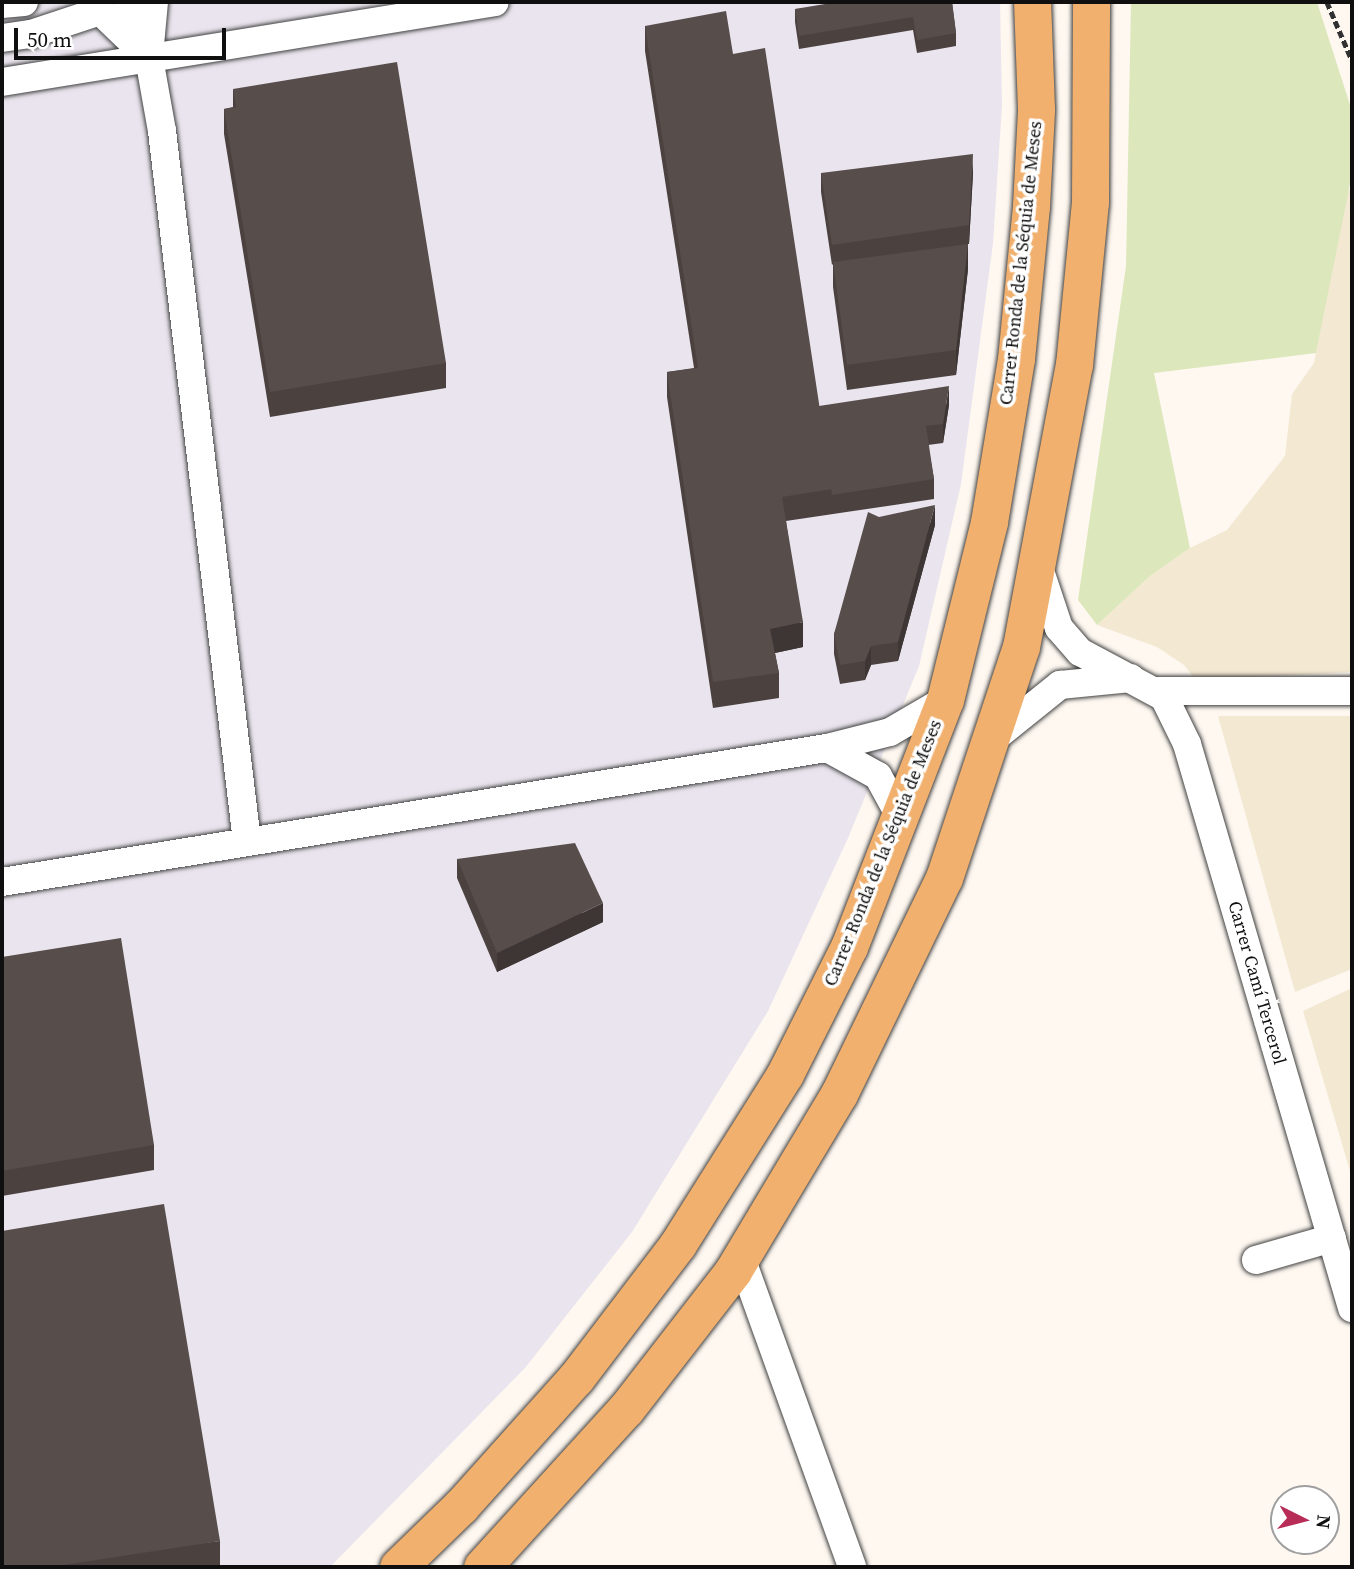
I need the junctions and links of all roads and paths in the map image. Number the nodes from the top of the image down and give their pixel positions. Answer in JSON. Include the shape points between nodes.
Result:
{"nodes":[{"id":1,"x":24,"y":2,"type":"edge"},
{"id":2,"x":127,"y":2,"type":"edge"},
{"id":3,"x":154,"y":2,"type":"edge"},
{"id":4,"x":495,"y":2,"type":"edge"},
{"id":5,"x":1032,"y":2,"type":"edge"},
{"id":6,"x":1091,"y":2,"type":"edge"},
{"id":7,"x":1327,"y":2,"type":"edge"},
{"id":8,"x":2,"y":4,"type":"edge"},
{"id":9,"x":2,"y":38,"type":"edge"},
{"id":10,"x":149,"y":58,"type":"junction"},
{"id":11,"x":1352,"y":60,"type":"edge"},
{"id":12,"x":2,"y":82,"type":"edge"},
{"id":13,"x":1039,"y":568,"type":"junction"},
{"id":14,"x":1131,"y":678,"type":"junction"},
{"id":15,"x":1156,"y":691,"type":"junction"},
{"id":16,"x":1352,"y":691,"type":"edge"},
{"id":17,"x":945,"y":700,"type":"junction"},
{"id":18,"x":994,"y":738,"type":"junction"},
{"id":19,"x":827,"y":748,"type":"junction"},
{"id":20,"x":901,"y":818,"type":"junction"},
{"id":21,"x":247,"y":842,"type":"junction"},
{"id":22,"x":2,"y":883,"type":"edge"},
{"id":23,"x":1332,"y":1238,"type":"junction"},
{"id":24,"x":741,"y":1258,"type":"junction"},
{"id":25,"x":1256,"y":1260,"type":"dead end"},
{"id":26,"x":1352,"y":1308,"type":"edge"},
{"id":27,"x":398,"y":1567,"type":"edge"},
{"id":28,"x":482,"y":1567,"type":"edge"},
{"id":29,"x":852,"y":1567,"type":"edge"}],
"edges":[{"from":1,"to":8,"type":"street"},
{"from":2,"to":10,"type":"street"},
{"from":3,"to":10,"type":"street"},
{"from":4,"to":10,"type":"street"},
{"from":5,"to":17,"type":"main road","name":"Carrer Ronda de la Séquia de Meses","via":[[1036,109],[1016,359],[989,523]]},
{"from":6,"to":13,"type":"main road","via":[[1093,114],[1084,278]]},
{"from":7,"to":11,"type":"path"},
{"from":9,"to":10,"type":"street","via":[[31,34],[100,10]]},
{"from":10,"to":12,"type":"street"},
{"from":10,"to":21,"type":"street"},
{"from":13,"to":14,"type":"street","name":"Carrer Camí Tercerol","via":[[1059,628],[1080,652]]},
{"from":13,"to":18,"type":"main road"},
{"from":14,"to":15,"type":"street","name":"Carrer Camí Tercerol"},
{"from":14,"to":18,"type":"street","via":[[1060,685]]},
{"from":15,"to":16,"type":"street"},
{"from":15,"to":23,"type":"street","name":"Carrer Camí Tercerol","via":[[1187,744]]},
{"from":17,"to":19,"type":"street","via":[[890,732]]},
{"from":17,"to":20,"type":"main road","name":"Carrer Ronda de la Séquia de Meses"},
{"from":18,"to":24,"type":"main road","via":[[944,878],[904,967],[839,1094]]},
{"from":19,"to":20,"type":"street","via":[[878,776]]},
{"from":19,"to":21,"type":"street"},
{"from":20,"to":27,"type":"main road","name":"Carrer Ronda de la Séquia de Meses","via":[[849,947],[785,1074],[678,1244],[576,1378]]},
{"from":21,"to":22,"type":"street"},
{"from":23,"to":25,"type":"street"},
{"from":23,"to":26,"type":"street","name":"Carrer Camí Tercerol"},
{"from":24,"to":28,"type":"main road","via":[[626,1409]]},
{"from":24,"to":29,"type":"street"}]}
